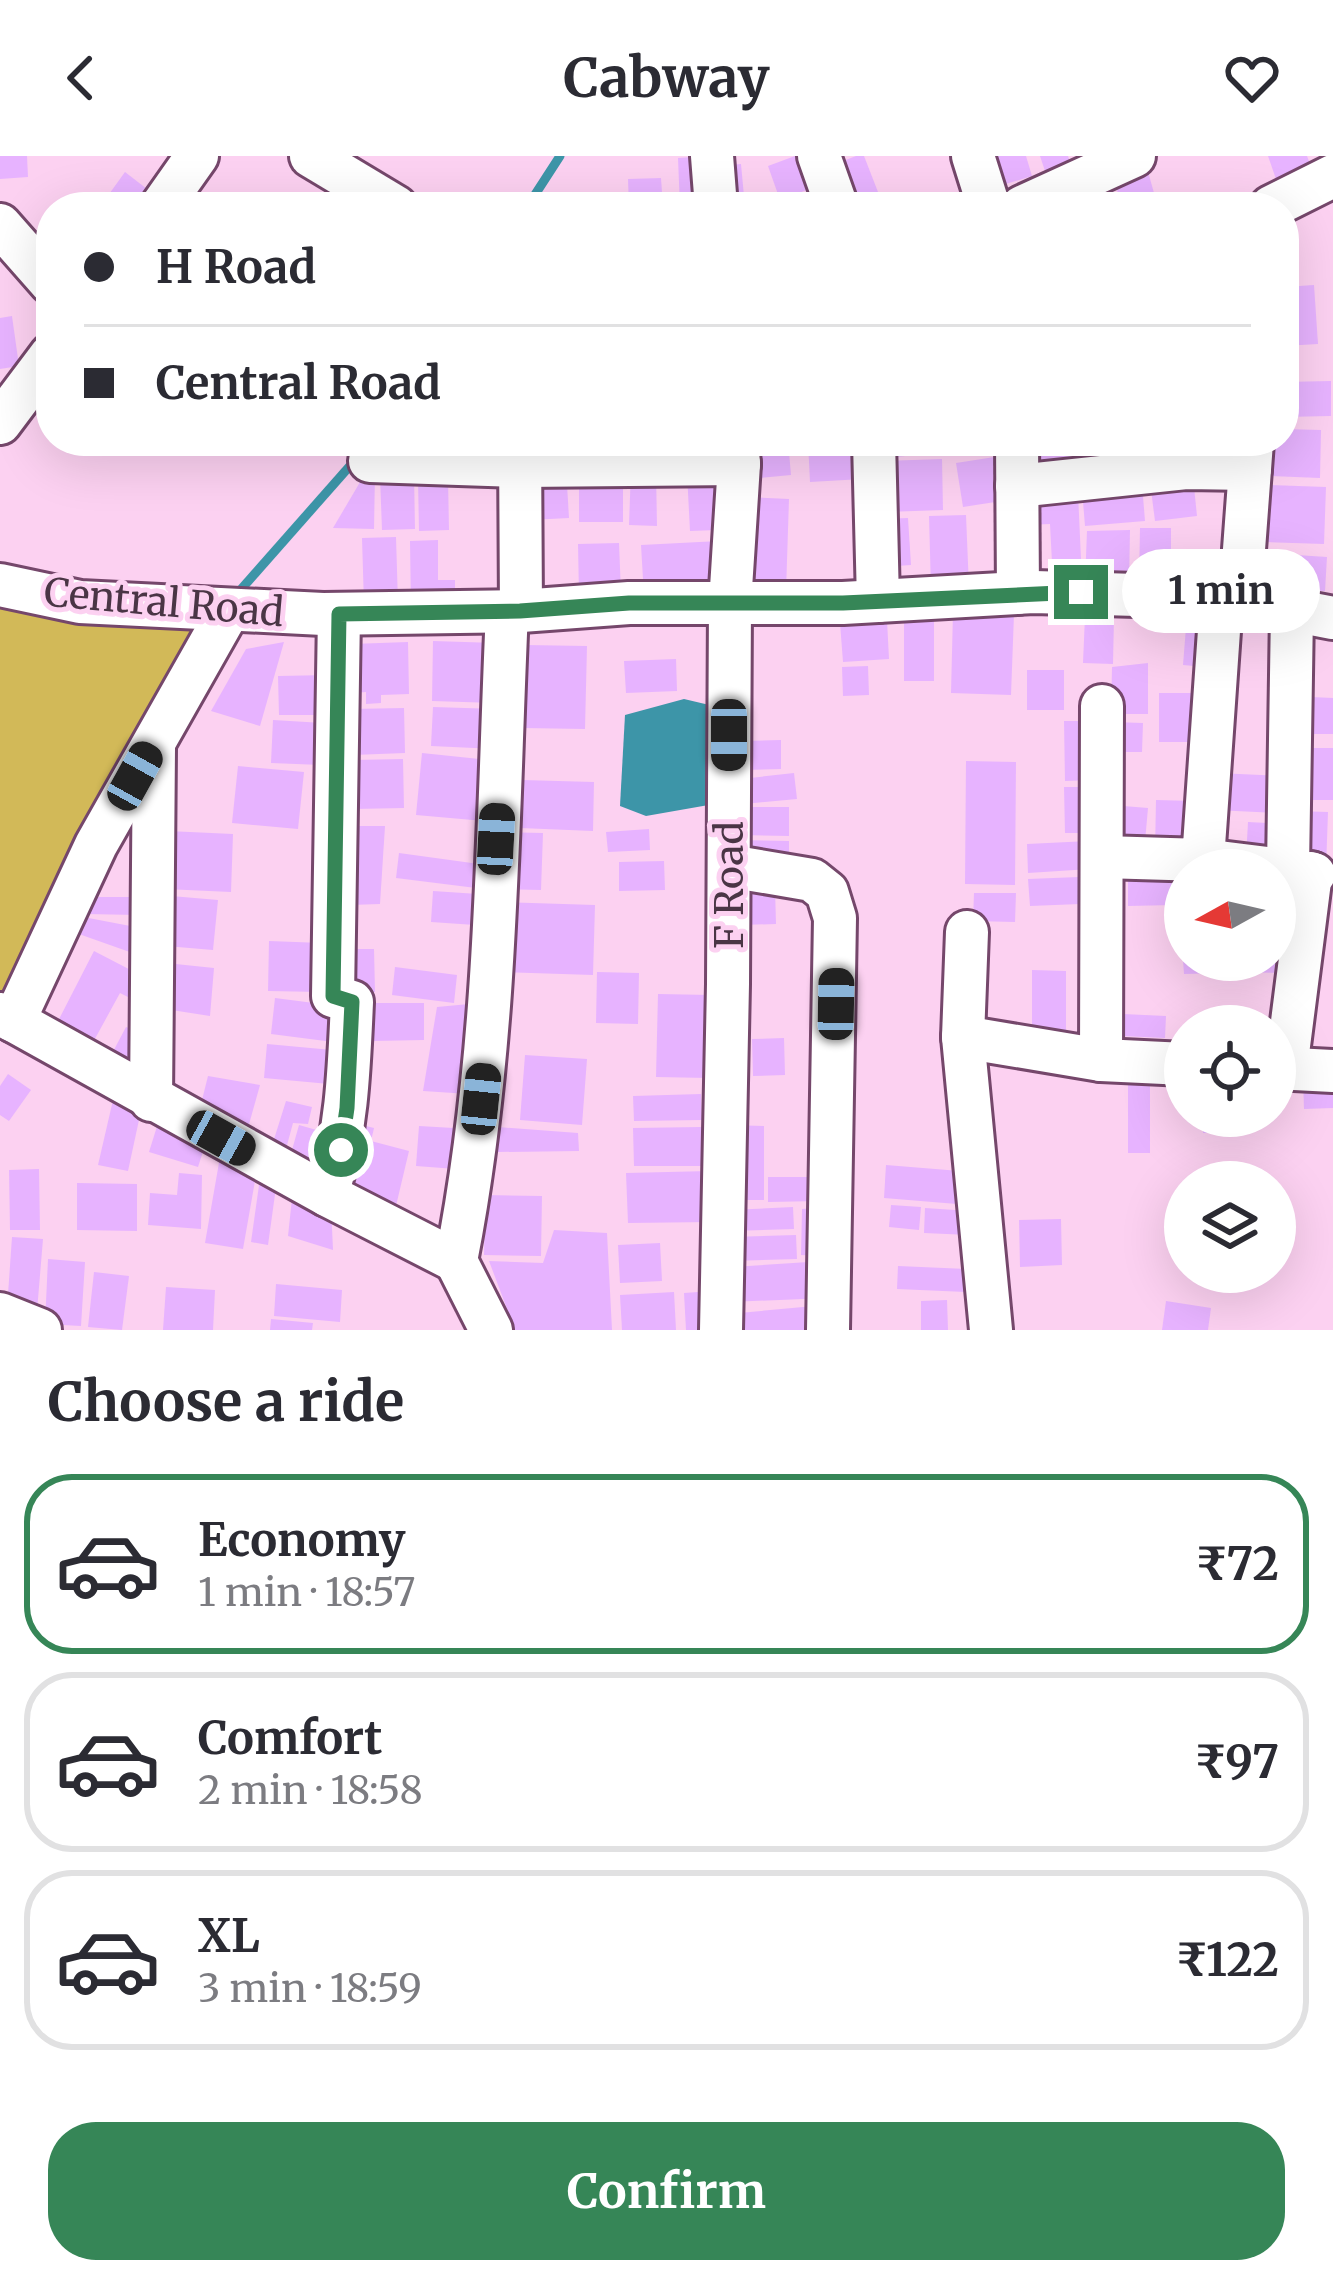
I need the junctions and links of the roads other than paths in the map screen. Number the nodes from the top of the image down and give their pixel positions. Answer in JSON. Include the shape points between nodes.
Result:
{"nodes":[{"id":1,"x":197,"y":156,"type":"edge"},
{"id":2,"x":311,"y":156,"type":"edge"},
{"id":3,"x":712,"y":156,"type":"edge"},
{"id":4,"x":819,"y":156,"type":"edge"},
{"id":5,"x":974,"y":156,"type":"edge"},
{"id":6,"x":1322,"y":156,"type":"edge"},
{"id":7,"x":1109,"y":161,"type":"edge"},
{"id":8,"x":1333,"y":175,"type":"edge"},
{"id":9,"x":171,"y":192,"type":"edge"},
{"id":10,"x":371,"y":192,"type":"edge"},
{"id":11,"x":715,"y":192,"type":"edge"},
{"id":12,"x":832,"y":192,"type":"edge"},
{"id":13,"x":985,"y":192,"type":"edge"},
{"id":14,"x":1050,"y":192,"type":"edge"},
{"id":15,"x":1299,"y":193,"type":"edge"},
{"id":16,"x":0,"y":225,"type":"edge"},
{"id":17,"x":36,"y":266,"type":"edge"},
{"id":18,"x":36,"y":375,"type":"edge"},
{"id":19,"x":0,"y":423,"type":"edge"},
{"id":20,"x":478,"y":456,"type":"edge"},
{"id":21,"x":521,"y":456,"type":"edge"},
{"id":22,"x":738,"y":456,"type":"edge"},
{"id":23,"x":874,"y":456,"type":"edge"},
{"id":24,"x":1017,"y":456,"type":"edge"},
{"id":25,"x":1246,"y":456,"type":"edge"},
{"id":26,"x":1251,"y":456,"type":"edge"},
{"id":27,"x":370,"y":461,"type":"dead end"},
{"id":28,"x":1017,"y":486,"type":"junction"},
{"id":29,"x":0,"y":585,"type":"edge"},
{"id":30,"x":1018,"y":593,"type":"junction"},
{"id":31,"x":878,"y":601,"type":"junction"},
{"id":32,"x":1230,"y":603,"type":"junction"},
{"id":33,"x":730,"y":604,"type":"junction"},
{"id":34,"x":229,"y":610,"type":"junction"},
{"id":35,"x":514,"y":611,"type":"junction"},
{"id":36,"x":339,"y":614,"type":"junction"},
{"id":37,"x":1312,"y":614,"type":"edge"},
{"id":38,"x":1102,"y":706,"type":"dead end"},
{"id":39,"x":154,"y":741,"type":"junction"},
{"id":40,"x":1204,"y":849,"type":"edge"},
{"id":41,"x":1103,"y":857,"type":"junction"},
{"id":42,"x":1164,"y":859,"type":"edge"},
{"id":43,"x":729,"y":866,"type":"junction"},
{"id":44,"x":1310,"y":873,"type":"edge"},
{"id":45,"x":967,"y":932,"type":"dead end"},
{"id":46,"x":1290,"y":1005,"type":"edge"},
{"id":47,"x":7,"y":1018,"type":"edge"},
{"id":48,"x":963,"y":1037,"type":"junction"},
{"id":49,"x":1101,"y":1060,"type":"junction"},
{"id":50,"x":1164,"y":1063,"type":"edge"},
{"id":51,"x":1296,"y":1069,"type":"edge"},
{"id":52,"x":1333,"y":1071,"type":"edge"},
{"id":53,"x":151,"y":1100,"type":"junction"},
{"id":54,"x":327,"y":1195,"type":"junction"},
{"id":55,"x":457,"y":1261,"type":"junction"},
{"id":56,"x":0,"y":1314,"type":"edge"},
{"id":57,"x":40,"y":1330,"type":"edge"},
{"id":58,"x":491,"y":1330,"type":"edge"},
{"id":59,"x":721,"y":1330,"type":"edge"},
{"id":60,"x":828,"y":1330,"type":"edge"},
{"id":61,"x":992,"y":1330,"type":"edge"}],
"edges":[{"from":1,"to":9,"type":"street"},
{"from":2,"to":10,"type":"street"},
{"from":3,"to":11,"type":"street"},
{"from":4,"to":12,"type":"street"},
{"from":5,"to":13,"type":"street"},
{"from":6,"to":8,"type":"street"},
{"from":7,"to":14,"type":"street"},
{"from":8,"to":15,"type":"street"},
{"from":16,"to":17,"type":"street"},
{"from":18,"to":19,"type":"street"},
{"from":20,"to":27,"type":"street"},
{"from":21,"to":35,"type":"street"},
{"from":22,"to":33,"type":"street","name":"F Road"},
{"from":23,"to":31,"type":"street"},
{"from":24,"to":28,"type":"street"},
{"from":25,"to":28,"type":"street"},
{"from":26,"to":32,"type":"street"},
{"from":28,"to":30,"type":"street"},
{"from":29,"to":34,"type":"street","name":"Central Road","via":[[80,602]]},
{"from":30,"to":31,"type":"street","name":"Central Road"},
{"from":30,"to":32,"type":"street","name":"Central Road"},
{"from":31,"to":33,"type":"street","name":"Central Road"},
{"from":32,"to":37,"type":"street","name":"Central Road"},
{"from":32,"to":40,"type":"street"},
{"from":33,"to":35,"type":"street","name":"Central Road"},
{"from":33,"to":43,"type":"street","name":"F Road"},
{"from":34,"to":36,"type":"street","name":"Central Road"},
{"from":34,"to":39,"type":"street"},
{"from":35,"to":36,"type":"street","name":"Central Road"},
{"from":35,"to":55,"type":"street","via":[[488,1021]]},
{"from":36,"to":54,"type":"street","via":[[333,996],[352,1002],[347,1108]]},
{"from":37,"to":44,"type":"street"},
{"from":38,"to":41,"type":"street"},
{"from":39,"to":47,"type":"street"},
{"from":39,"to":53,"type":"street"},
{"from":41,"to":42,"type":"street"},
{"from":41,"to":49,"type":"street"},
{"from":43,"to":59,"type":"street","name":"F Road"},
{"from":43,"to":60,"type":"street","via":[[812,880],[835,918]]},
{"from":44,"to":46,"type":"street"},
{"from":45,"to":48,"type":"street"},
{"from":47,"to":53,"type":"street"},
{"from":48,"to":49,"type":"street"},
{"from":48,"to":61,"type":"street"},
{"from":49,"to":50,"type":"street"},
{"from":51,"to":52,"type":"street"},
{"from":53,"to":54,"type":"street"},
{"from":54,"to":55,"type":"street"},
{"from":55,"to":58,"type":"street"},
{"from":56,"to":57,"type":"street"}]}
